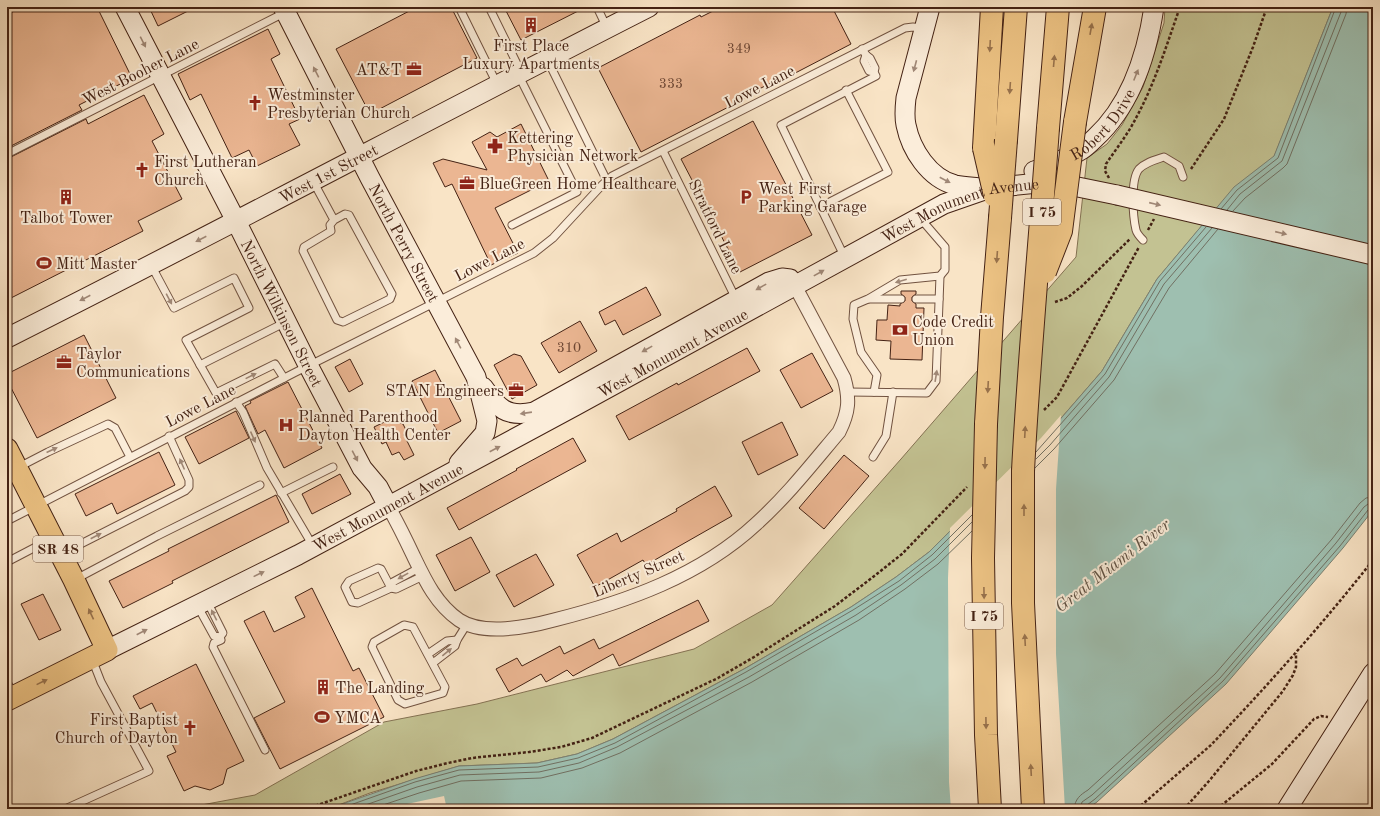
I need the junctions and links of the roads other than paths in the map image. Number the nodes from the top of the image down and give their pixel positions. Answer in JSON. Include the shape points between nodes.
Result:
{"nodes":[{"id":1,"x":125,"y":7,"type":"edge"},
{"id":2,"x":459,"y":7,"type":"edge"},
{"id":3,"x":489,"y":7,"type":"edge"},
{"id":4,"x":597,"y":7,"type":"edge"},
{"id":5,"x":649,"y":7,"type":"edge"},
{"id":6,"x":930,"y":7,"type":"edge"},
{"id":7,"x":992,"y":7,"type":"edge"},
{"id":8,"x":1016,"y":7,"type":"edge"},
{"id":9,"x":1058,"y":7,"type":"edge"},
{"id":10,"x":1095,"y":7,"type":"edge"},
{"id":11,"x":1154,"y":7,"type":"edge"},
{"id":12,"x":284,"y":10,"type":"edge"},
{"id":13,"x":608,"y":28,"type":"junction"},
{"id":14,"x":925,"y":28,"type":"junction"},
{"id":15,"x":864,"y":52,"type":"junction"},
{"id":16,"x":547,"y":59,"type":"junction"},
{"id":17,"x":520,"y":73,"type":"junction"},
{"id":18,"x":160,"y":76,"type":"junction"},
{"id":19,"x":498,"y":84,"type":"junction"},
{"id":20,"x":846,"y":90,"type":"junction"},
{"id":21,"x":663,"y":151,"type":"junction"},
{"id":22,"x":7,"y":154,"type":"edge"},
{"id":23,"x":359,"y":157,"type":"junction"},
{"id":24,"x":1183,"y":177,"type":"road end"},
{"id":25,"x":313,"y":181,"type":"junction"},
{"id":26,"x":607,"y":181,"type":"junction"},
{"id":27,"x":990,"y":188,"type":"junction"},
{"id":28,"x":577,"y":192,"type":"junction"},
{"id":29,"x":588,"y":200,"type":"junction"},
{"id":30,"x":820,"y":207,"type":"junction"},
{"id":31,"x":919,"y":217,"type":"junction"},
{"id":32,"x":1000,"y":218,"type":"junction"},
{"id":33,"x":334,"y":220,"type":"junction"},
{"id":34,"x":236,"y":221,"type":"junction"},
{"id":35,"x":512,"y":225,"type":"dead end"},
{"id":36,"x":1143,"y":240,"type":"road end"},
{"id":37,"x":1373,"y":255,"type":"edge"},
{"id":38,"x":846,"y":258,"type":"junction"},
{"id":39,"x":151,"y":265,"type":"junction"},
{"id":40,"x":940,"y":276,"type":"junction"},
{"id":41,"x":795,"y":286,"type":"junction"},
{"id":42,"x":868,"y":299,"type":"junction"},
{"id":43,"x":901,"y":299,"type":"dead end"},
{"id":44,"x":916,"y":299,"type":"dead end"},
{"id":45,"x":939,"y":299,"type":"junction"},
{"id":46,"x":1045,"y":299,"type":"junction"},
{"id":47,"x":436,"y":302,"type":"junction"},
{"id":48,"x":740,"y":307,"type":"junction"},
{"id":49,"x":286,"y":322,"type":"junction"},
{"id":50,"x":7,"y":338,"type":"edge"},
{"id":51,"x":200,"y":365,"type":"junction"},
{"id":52,"x":308,"y":366,"type":"junction"},
{"id":53,"x":476,"y":377,"type":"junction"},
{"id":54,"x":284,"y":378,"type":"junction"},
{"id":55,"x":848,"y":392,"type":"junction"},
{"id":56,"x":874,"y":392,"type":"junction"},
{"id":57,"x":894,"y":392,"type":"junction"},
{"id":58,"x":236,"y":402,"type":"junction"},
{"id":59,"x":169,"y":436,"type":"junction"},
{"id":60,"x":7,"y":448,"type":"edge"},
{"id":61,"x":130,"y":456,"type":"junction"},
{"id":62,"x":874,"y":457,"type":"dead end"},
{"id":63,"x":333,"y":467,"type":"dead end"},
{"id":64,"x":17,"y":468,"type":"junction"},
{"id":65,"x":448,"y":474,"type":"junction"},
{"id":66,"x":260,"y":485,"type":"dead end"},
{"id":67,"x":281,"y":493,"type":"junction"},
{"id":68,"x":36,"y":506,"type":"junction"},
{"id":69,"x":388,"y":506,"type":"junction"},
{"id":70,"x":7,"y":521,"type":"edge"},
{"id":71,"x":57,"y":546,"type":"junction"},
{"id":72,"x":313,"y":546,"type":"junction"},
{"id":73,"x":7,"y":562,"type":"edge"},
{"id":74,"x":421,"y":572,"type":"junction"},
{"id":75,"x":74,"y":580,"type":"junction"},
{"id":76,"x":390,"y":588,"type":"junction"},
{"id":77,"x":202,"y":603,"type":"junction"},
{"id":78,"x":468,"y":625,"type":"junction"},
{"id":79,"x":220,"y":637,"type":"junction"},
{"id":80,"x":457,"y":640,"type":"junction"},
{"id":81,"x":100,"y":654,"type":"junction"},
{"id":82,"x":428,"y":654,"type":"junction"},
{"id":83,"x":433,"y":662,"type":"junction"},
{"id":84,"x":1373,"y":673,"type":"edge"},
{"id":85,"x":1368,"y":692,"type":"edge"},
{"id":86,"x":10,"y":693,"type":"edge"},
{"id":87,"x":264,"y":750,"type":"dead end"},
{"id":88,"x":65,"y":809,"type":"edge"},
{"id":89,"x":990,"y":809,"type":"edge"},
{"id":90,"x":1033,"y":809,"type":"edge"},
{"id":91,"x":1287,"y":809,"type":"edge"}],
"edges":[{"from":1,"to":18,"type":"main road","name":"North Wilkinson Street","one_way":true},
{"from":2,"to":19,"type":"lane"},
{"from":3,"to":17,"type":"lane"},
{"from":4,"to":13,"type":"lane"},
{"from":5,"to":13,"type":"main road","name":"West 1st Street"},
{"from":6,"to":14,"type":"main road"},
{"from":7,"to":32,"type":"highway","one_way":true,"bridge":true,"via":[[984,148]]},
{"from":8,"to":32,"type":"highway","number":"I 75","one_way":true,"bridge":true},
{"from":46,"to":9,"type":"highway","number":"I 75","one_way":true,"bridge":true,"via":[[1048,128]]},
{"from":46,"to":10,"type":"highway","one_way":true,"bridge":true,"via":[[1061,231],[1075,122]]},
{"from":27,"to":11,"type":"main road","name":"Robert Drive","one_way":true,"via":[[1082,150],[1104,130],[1128,93],[1151,32]]},
{"from":12,"to":18,"type":"lane","name":"West Booher Lane"},
{"from":23,"to":12,"type":"main road","name":"North Perry Street","one_way":true},
{"from":13,"to":16,"type":"main road","name":"West 1st Street"},
{"from":14,"to":15,"type":"lane","name":"Lowe Lane","via":[[905,28]]},
{"from":14,"to":27,"type":"main road","one_way":true,"via":[[906,98],[906,125],[912,143],[918,155],[940,178],[954,185]]},
{"from":15,"to":20,"type":"lane","via":[[864,61],[869,71],[874,72],[876,76]]},
{"from":15,"to":21,"type":"lane","name":"Lowe Lane"},
{"from":16,"to":17,"type":"main road","name":"West 1st Street"},
{"from":16,"to":26,"type":"lane"},
{"from":17,"to":19,"type":"main road","name":"West 1st Street"},
{"from":17,"to":28,"type":"lane"},
{"from":18,"to":22,"type":"lane","name":"West Booher Lane"},
{"from":18,"to":34,"type":"main road","name":"North Wilkinson Street"},
{"from":19,"to":23,"type":"main road","name":"West 1st Street"},
{"from":20,"to":30,"type":"lane","via":[[781,125]]},
{"from":20,"to":30,"type":"lane","via":[[888,172]]},
{"from":21,"to":26,"type":"lane","name":"Lowe Lane","via":[[612,176]]},
{"from":21,"to":48,"type":"lane","name":"Stratford Lane"},
{"from":23,"to":25,"type":"main road","name":"West 1st Street"},
{"from":23,"to":47,"type":"main road","name":"North Perry Street"},
{"from":24,"to":36,"type":"lane","via":[[1179,166],[1164,157],[1150,161],[1139,170],[1135,178],[1134,198],[1136,232]]},
{"from":25,"to":33,"type":"lane"},
{"from":25,"to":34,"type":"main road","name":"West 1st Street"},
{"from":26,"to":29,"type":"lane","name":"Lowe Lane"},
{"from":27,"to":31,"type":"main road","name":"West Monument Avenue","via":[[944,204]]},
{"from":27,"to":37,"type":"main road","name":"West Monument Avenue","one_way":true,"bridge":true,"via":[[1038,183],[1068,185]]},
{"from":28,"to":29,"type":"lane"},
{"from":28,"to":35,"type":"lane"},
{"from":29,"to":47,"type":"lane","name":"Lowe Lane","via":[[553,238],[534,253]]},
{"from":30,"to":38,"type":"lane"},
{"from":31,"to":38,"type":"main road","name":"West Monument Avenue"},
{"from":31,"to":40,"type":"lane","via":[[945,247],[945,270]]},
{"from":32,"to":89,"type":"highway","number":"I 75","one_way":true,"bridge":true,"via":[[986,424],[983,550]]},
{"from":33,"to":33,"type":"lane","via":[[345,214],[349,215],[392,294],[390,299],[343,322],[337,320],[303,251],[304,247],[331,231],[330,225]]},
{"from":34,"to":39,"type":"main road","name":"West 1st Street","one_way":true},
{"from":34,"to":49,"type":"main road","name":"North Wilkinson Street"},
{"from":41,"to":38,"type":"main road","name":"West Monument Avenue","one_way":true},
{"from":39,"to":50,"type":"main road","name":"West 1st Street","one_way":true},
{"from":39,"to":51,"type":"lane","one_way":true,"via":[[174,308],[234,278],[249,308],[186,340]]},
{"from":40,"to":42,"type":"lane","one_way":true,"via":[[900,280]]},
{"from":40,"to":45,"type":"lane"},
{"from":41,"to":48,"type":"main road","name":"West Monument Avenue"},
{"from":41,"to":55,"type":"street","via":[[844,378]]},
{"from":42,"to":43,"type":"lane"},
{"from":42,"to":56,"type":"lane","via":[[854,305],[853,319],[861,352],[877,375]]},
{"from":44,"to":45,"type":"lane"},
{"from":57,"to":45,"type":"lane","one_way":true,"via":[[927,393],[936,381]]},
{"from":90,"to":46,"type":"highway","number":"I 75","one_way":true,"bridge":true,"via":[[1023,603],[1024,471],[1027,388]]},
{"from":47,"to":52,"type":"lane","name":"Lowe Lane"},
{"from":53,"to":47,"type":"main road","name":"North Perry Street","one_way":true},
{"from":48,"to":53,"type":"main road","one_way":true,"via":[[534,412],[511,414],[501,409]]},
{"from":65,"to":48,"type":"main road","name":"West Monument Avenue","one_way":true},
{"from":49,"to":51,"type":"lane"},
{"from":49,"to":52,"type":"main road","name":"North Wilkinson Street"},
{"from":51,"to":54,"type":"lane","one_way":true,"via":[[216,393],[275,364]]},
{"from":52,"to":54,"type":"lane","name":"Lowe Lane"},
{"from":52,"to":69,"type":"main road","name":"North Wilkinson Street","one_way":true,"via":[[362,468],[378,487]]},
{"from":53,"to":65,"type":"main road","name":"North Perry Street","via":[[487,421],[485,432]]},
{"from":54,"to":58,"type":"lane","name":"Lowe Lane"},
{"from":55,"to":56,"type":"lane"},
{"from":55,"to":78,"type":"street","name":"Liberty Street","via":[[848,410],[839,432],[783,498],[744,534],[701,565],[629,598],[586,612],[531,626],[486,628]]},
{"from":56,"to":57,"type":"lane"},
{"from":57,"to":62,"type":"lane","via":[[886,436]]},
{"from":58,"to":59,"type":"lane","name":"Lowe Lane"},
{"from":58,"to":67,"type":"lane","one_way":true},
{"from":59,"to":61,"type":"lane","name":"Lowe Lane"},
{"from":71,"to":59,"type":"lane","one_way":true,"via":[[185,491],[189,487],[189,480]]},
{"from":60,"to":64,"type":"main road","number":"SR 48"},
{"from":64,"to":61,"type":"lane","one_way":true,"via":[[108,424],[115,428]]},
{"from":61,"to":68,"type":"lane","name":"Lowe Lane"},
{"from":63,"to":67,"type":"lane"},
{"from":64,"to":68,"type":"main road","number":"SR 48"},
{"from":65,"to":69,"type":"main road","name":"West Monument Avenue"},
{"from":66,"to":75,"type":"lane"},
{"from":67,"to":72,"type":"lane"},
{"from":68,"to":70,"type":"lane","name":"Lowe Lane"},
{"from":68,"to":71,"type":"main road","number":"SR 48"},
{"from":69,"to":72,"type":"main road","name":"West Monument Avenue"},
{"from":69,"to":74,"type":"street","name":"North Wilkinson Street"},
{"from":71,"to":73,"type":"lane"},
{"from":71,"to":75,"type":"main road","number":"SR 48"},
{"from":77,"to":72,"type":"main road","name":"West Monument Avenue","one_way":true},
{"from":74,"to":76,"type":"lane","via":[[393,582]]},
{"from":74,"to":78,"type":"street","name":"North Wilkinson Street","via":[[445,609]]},
{"from":81,"to":75,"type":"main road","number":"SR 48","one_way":true},
{"from":76,"to":76,"type":"lane","via":[[355,603],[352,602],[345,587],[349,581],[378,568],[381,569]]},
{"from":77,"to":79,"type":"lane","via":[[214,636]]},
{"from":79,"to":77,"type":"lane","one_way":true,"via":[[223,633]]},
{"from":81,"to":77,"type":"main road","name":"West Monument Avenue","one_way":true},
{"from":78,"to":80,"type":"lane"},
{"from":79,"to":87,"type":"lane","via":[[221,640],[214,643],[213,647]]},
{"from":80,"to":82,"type":"lane","via":[[446,641]]},
{"from":83,"to":80,"type":"lane","one_way":true,"via":[[455,646]]},
{"from":86,"to":81,"type":"main road","name":"West Monument Avenue","one_way":true},
{"from":81,"to":88,"type":"lane","via":[[101,682],[149,772]]},
{"from":82,"to":83,"type":"lane"},
{"from":82,"to":83,"type":"lane","via":[[413,627],[404,626],[374,642],[372,647],[398,700],[405,704],[443,693],[445,687]]},
{"from":84,"to":85,"type":"main road"},
{"from":85,"to":91,"type":"main road"}]}
